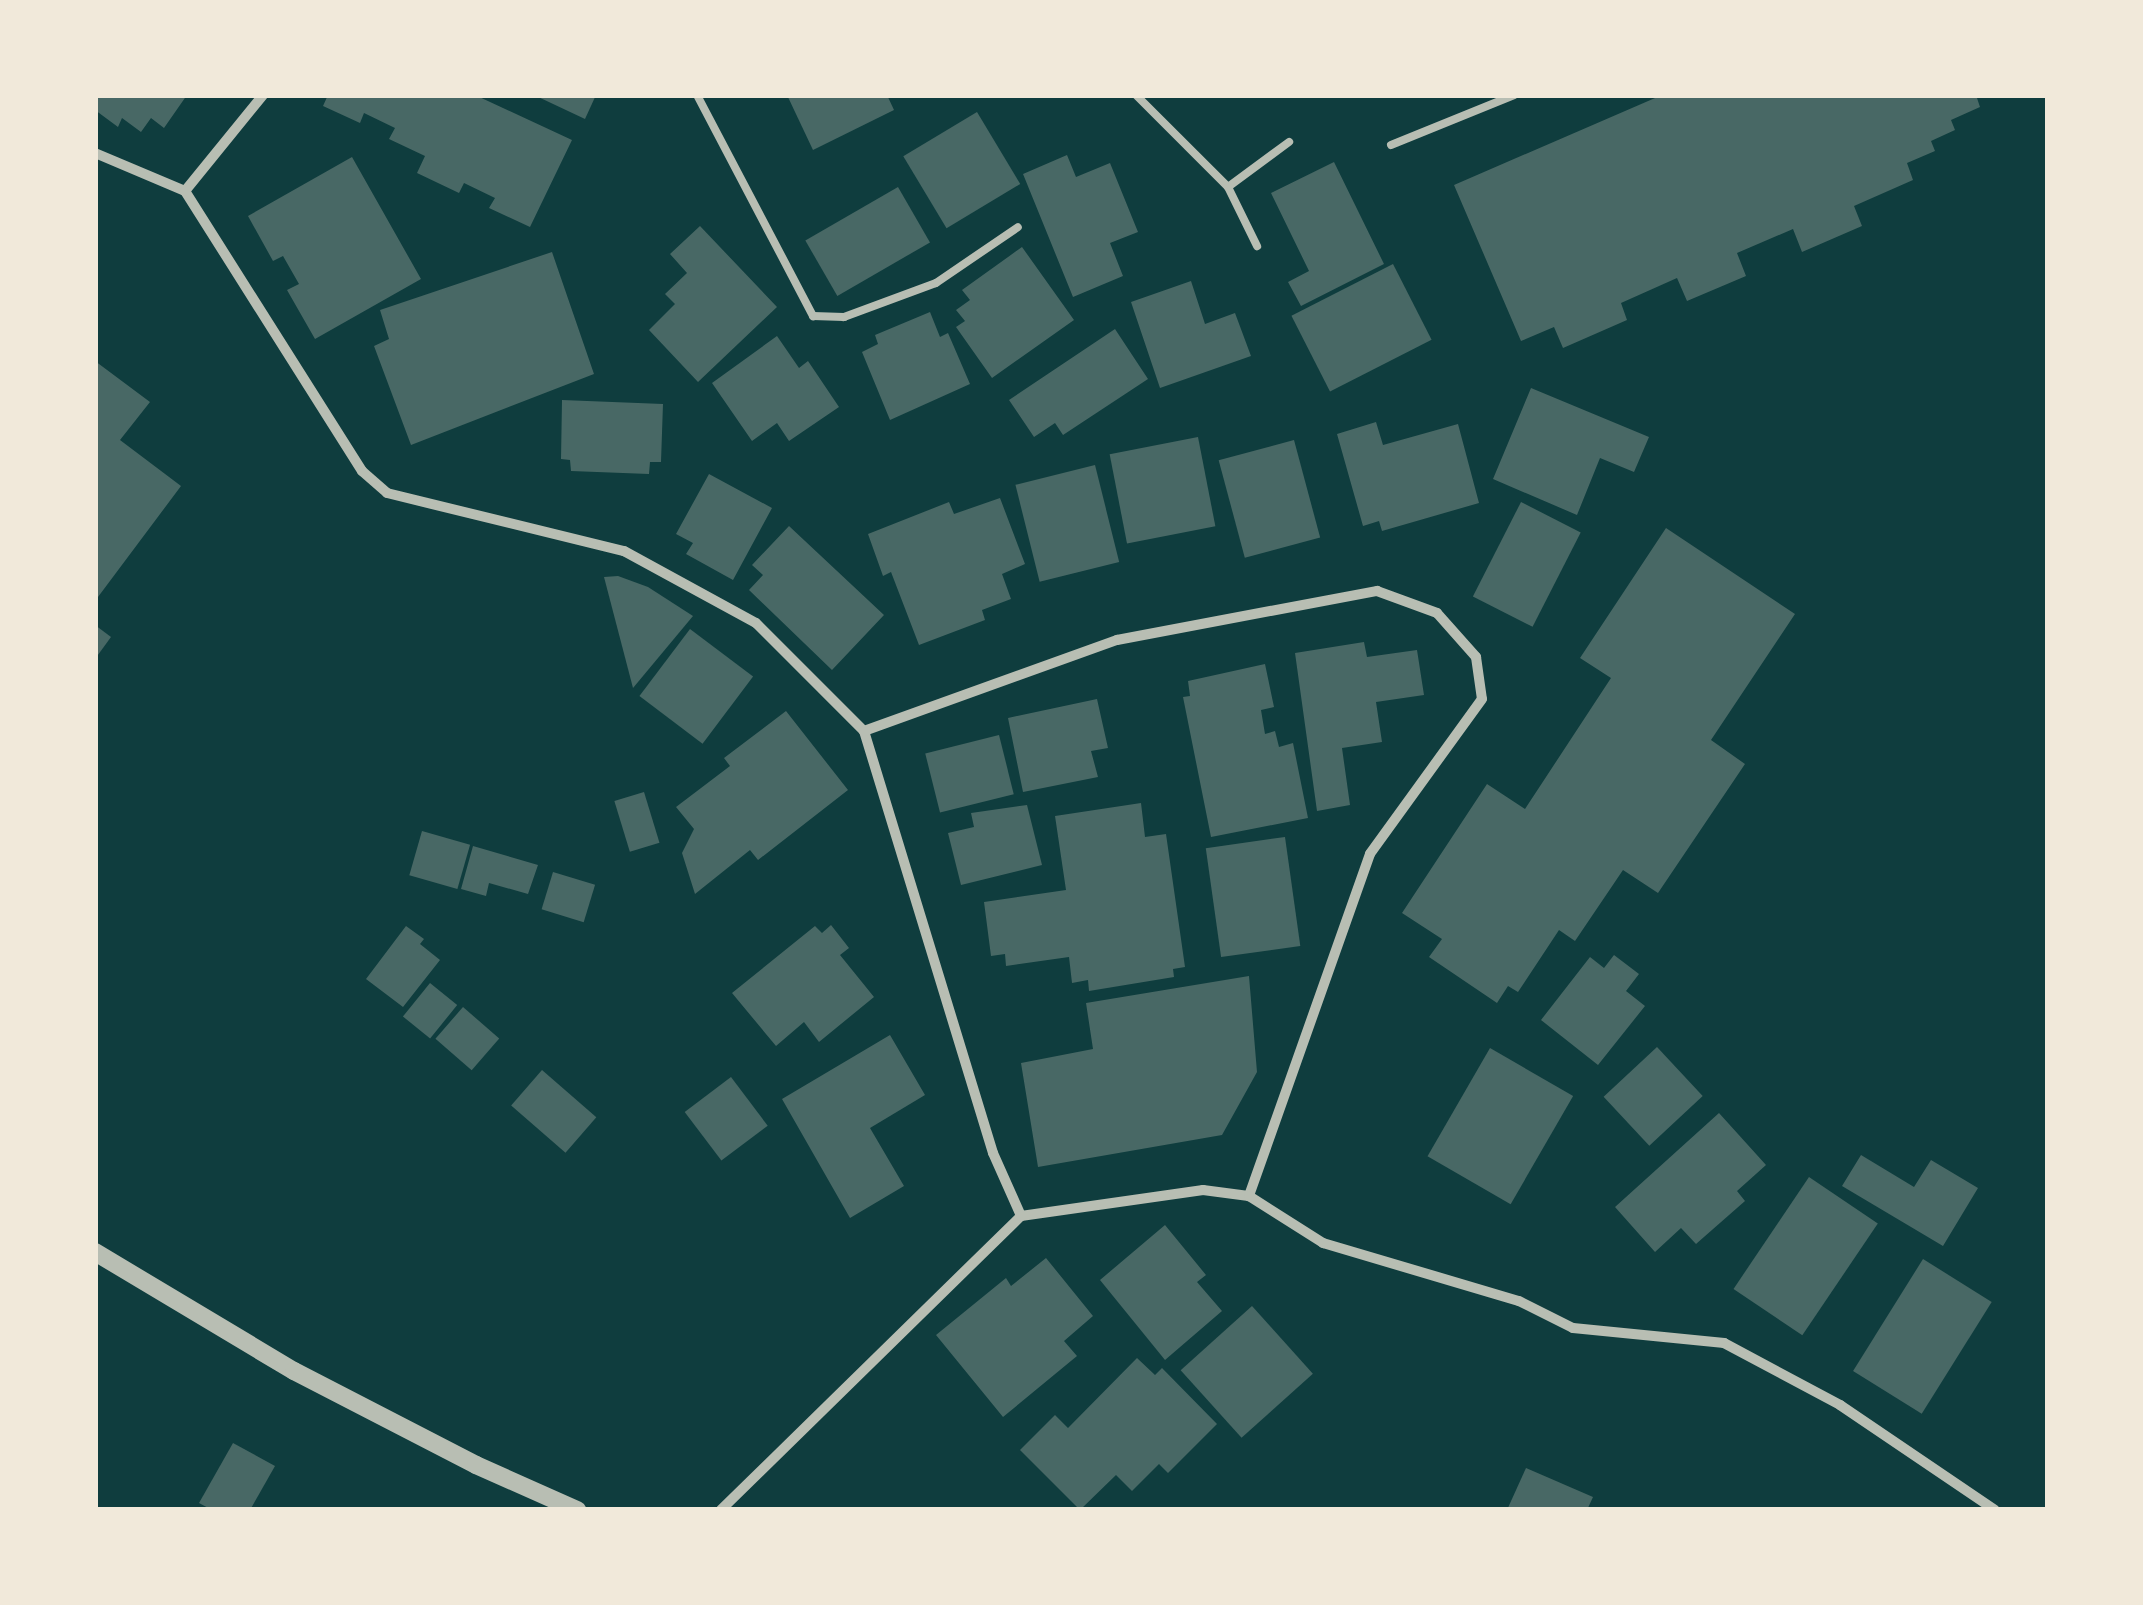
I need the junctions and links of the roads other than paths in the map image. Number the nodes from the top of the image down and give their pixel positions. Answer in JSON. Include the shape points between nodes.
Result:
{"nodes":[{"id":1,"x":263,"y":95,"type":"edge"},
{"id":2,"x":696,"y":95,"type":"edge"},
{"id":3,"x":1136,"y":95,"type":"edge"},
{"id":4,"x":1514,"y":95,"type":"edge"},
{"id":5,"x":1289,"y":142,"type":"dead end"},
{"id":6,"x":1391,"y":145,"type":"dead end"},
{"id":7,"x":95,"y":153,"type":"edge"},
{"id":8,"x":1228,"y":188,"type":"junction"},
{"id":9,"x":185,"y":191,"type":"junction"},
{"id":10,"x":1018,"y":227,"type":"dead end"},
{"id":11,"x":1257,"y":246,"type":"dead end"},
{"id":12,"x":864,"y":731,"type":"junction"},
{"id":13,"x":1249,"y":1196,"type":"junction"},
{"id":14,"x":1021,"y":1216,"type":"junction"},
{"id":15,"x":95,"y":1252,"type":"edge"},
{"id":16,"x":576,"y":1510,"type":"edge"},
{"id":17,"x":720,"y":1510,"type":"edge"},
{"id":18,"x":1995,"y":1510,"type":"edge"}],
"edges":[{"from":1,"to":9,"type":"street"},
{"from":2,"to":10,"type":"lane","via":[[813,316],[844,317],[936,282]]},
{"from":3,"to":8,"type":"lane"},
{"from":4,"to":6,"type":"lane"},
{"from":5,"to":8,"type":"lane"},
{"from":7,"to":9,"type":"street"},
{"from":8,"to":11,"type":"lane"},
{"from":9,"to":12,"type":"street","via":[[362,471],[388,493],[624,551],[756,623]]},
{"from":12,"to":13,"type":"street","via":[[1117,640],[1377,591],[1438,614],[1476,657],[1482,699],[1370,854]]},
{"from":12,"to":14,"type":"street","via":[[993,1153]]},
{"from":13,"to":14,"type":"street","via":[[1203,1190]]},
{"from":13,"to":18,"type":"street","via":[[1323,1243],[1520,1301],[1573,1328],[1724,1343],[1840,1405]]},
{"from":14,"to":17,"type":"street"},
{"from":15,"to":16,"type":"street","via":[[294,1371]]}]}
